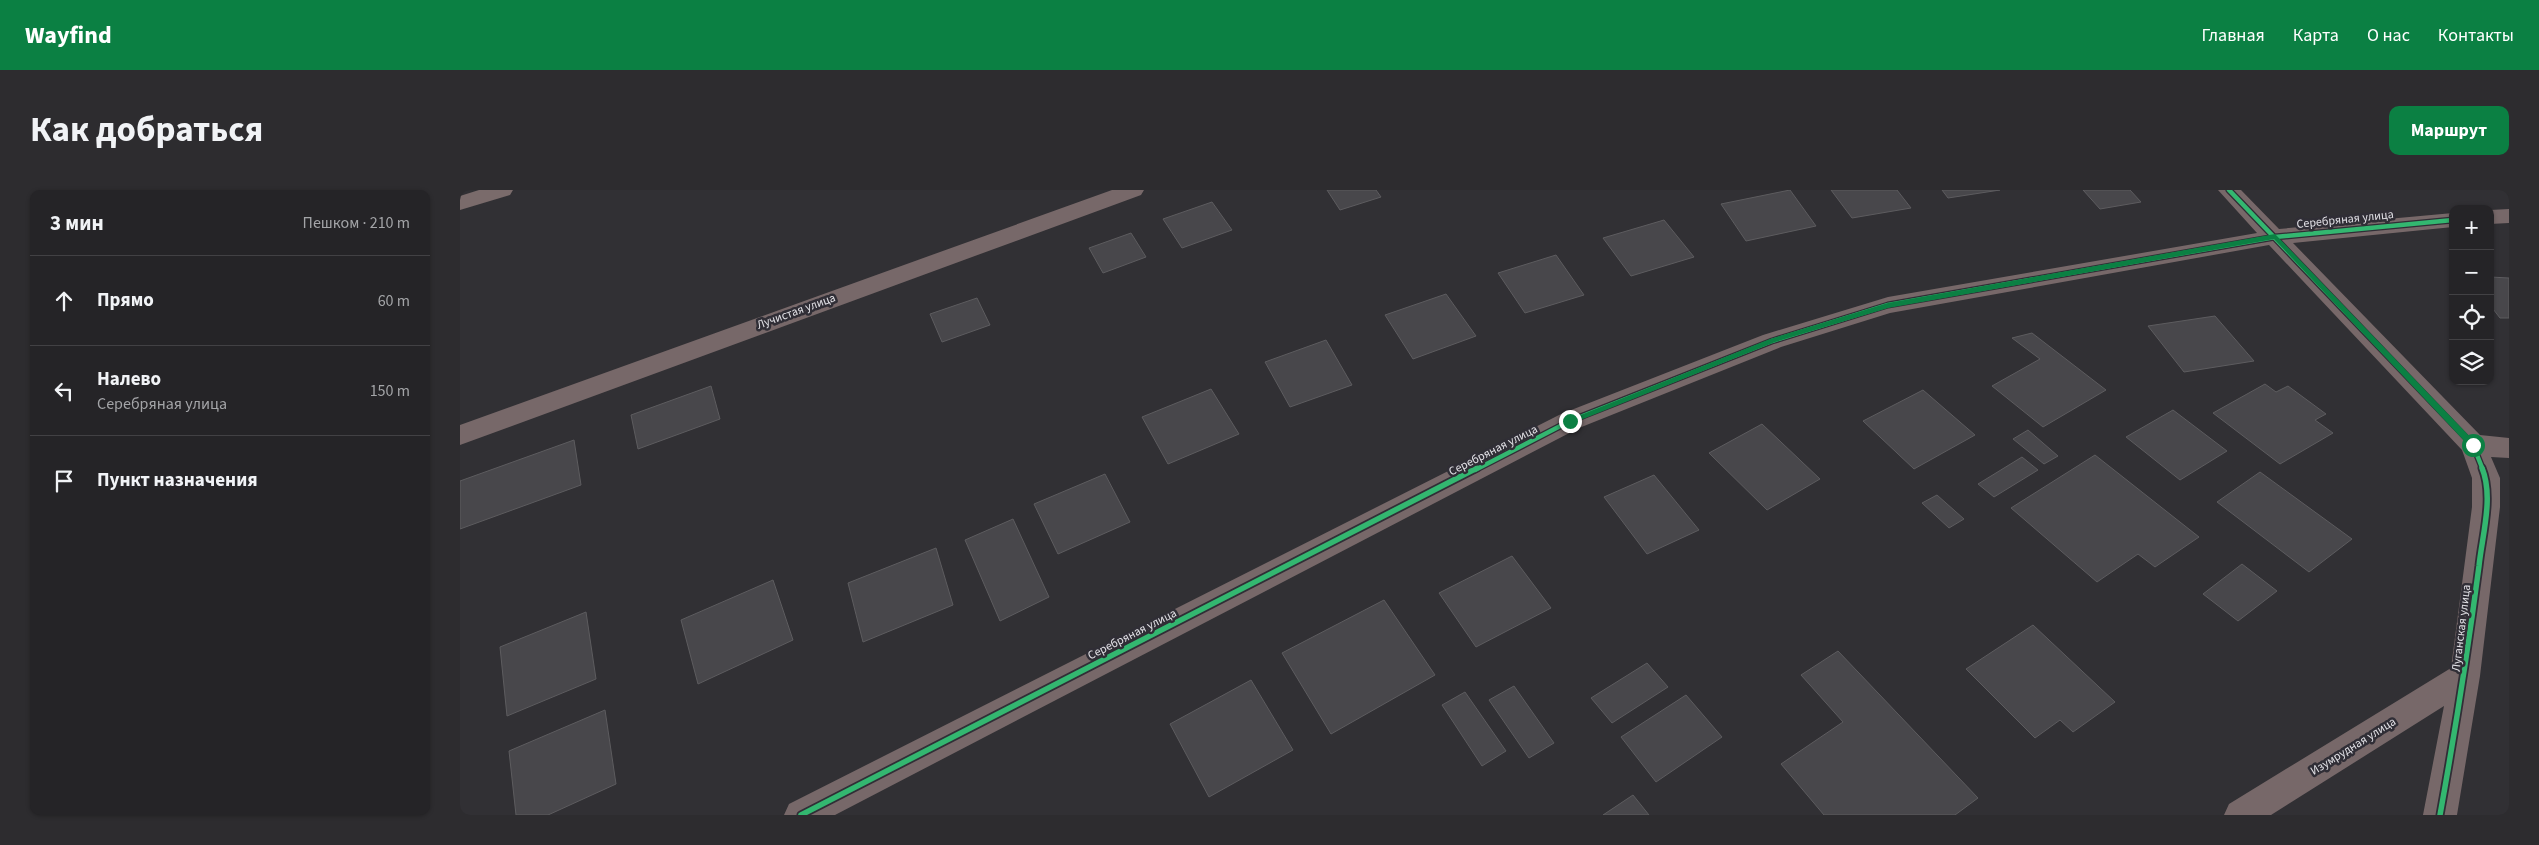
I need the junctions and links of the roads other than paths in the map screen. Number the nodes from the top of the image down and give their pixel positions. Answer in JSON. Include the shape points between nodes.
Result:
{"nodes":[{"id":1,"x":502,"y":190,"type":"edge"},
{"id":2,"x":1133,"y":190,"type":"edge"},
{"id":3,"x":2228,"y":190,"type":"edge"},
{"id":4,"x":460,"y":203,"type":"edge"},
{"id":5,"x":2509,"y":216,"type":"edge"},
{"id":6,"x":2494,"y":217,"type":"edge"},
{"id":7,"x":2449,"y":220,"type":"edge"},
{"id":8,"x":2275,"y":237,"type":"junction"},
{"id":9,"x":460,"y":436,"type":"edge"},
{"id":10,"x":2473,"y":445,"type":"junction"},
{"id":11,"x":2509,"y":448,"type":"edge"},
{"id":12,"x":2465,"y":676,"type":"junction"},
{"id":13,"x":801,"y":815,"type":"edge"},
{"id":14,"x":2241,"y":815,"type":"edge"},
{"id":15,"x":2440,"y":815,"type":"edge"}],
"edges":[{"from":1,"to":4,"type":"main road"},
{"from":2,"to":9,"type":"street","name":"Лучистая улица"},
{"from":3,"to":8,"type":"street"},
{"from":5,"to":6,"type":"street"},
{"from":7,"to":8,"type":"street","name":"Серебряная улица"},
{"from":8,"to":10,"type":"street"},
{"from":8,"to":13,"type":"street","name":"Серебряная улица","via":[[1888,306],[1772,340],[1570,421]]},
{"from":10,"to":11,"type":"street"},
{"from":10,"to":12,"type":"street","name":"Луганская улица","via":[[2486,478],[2486,507]]},
{"from":12,"to":14,"type":"street","name":"Изумрудная улица"},
{"from":12,"to":15,"type":"street","name":"Луганская улица"}]}
